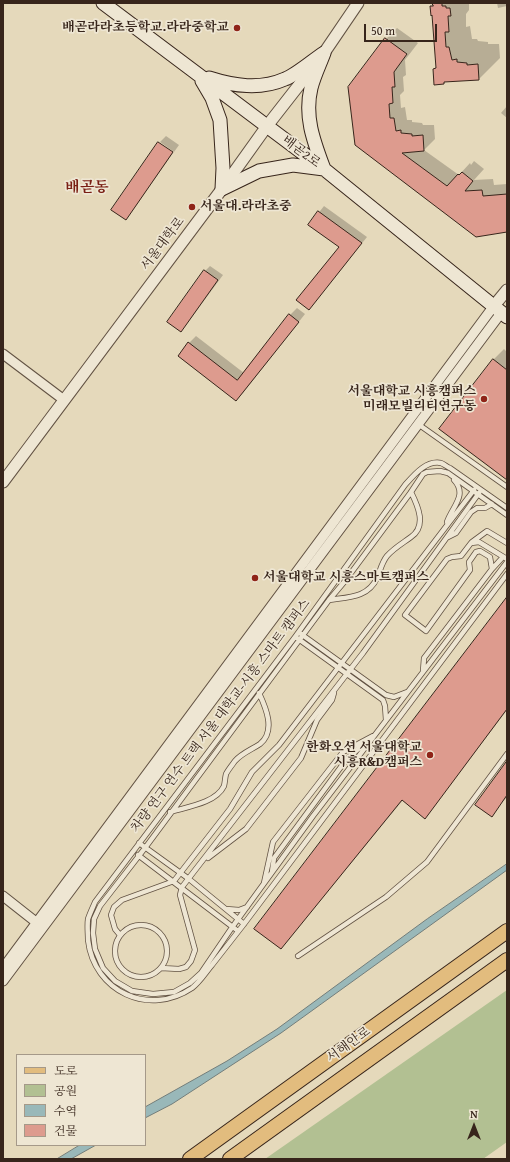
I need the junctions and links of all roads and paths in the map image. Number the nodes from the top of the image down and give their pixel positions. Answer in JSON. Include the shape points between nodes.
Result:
{"nodes":[{"id":1,"x":103,"y":3,"type":"edge"},
{"id":2,"x":358,"y":3,"type":"edge"},
{"id":3,"x":324,"y":53,"type":"junction"},
{"id":4,"x":198,"y":74,"type":"junction"},
{"id":5,"x":267,"y":126,"type":"junction"},
{"id":6,"x":324,"y":169,"type":"junction"},
{"id":7,"x":222,"y":189,"type":"junction"},
{"id":8,"x":507,"y":290,"type":"edge"},
{"id":9,"x":500,"y":312,"type":"edge"},
{"id":10,"x":3,"y":354,"type":"edge"},
{"id":11,"x":64,"y":400,"type":"junction"},
{"id":12,"x":418,"y":424,"type":"junction"},
{"id":13,"x":448,"y":473,"type":"junction"},
{"id":14,"x":3,"y":482,"type":"edge"},
{"id":15,"x":507,"y":487,"type":"edge"},
{"id":16,"x":475,"y":489,"type":"junction"},
{"id":17,"x":481,"y":490,"type":"junction"},
{"id":18,"x":411,"y":492,"type":"junction"},
{"id":19,"x":478,"y":494,"type":"junction"},
{"id":20,"x":492,"y":504,"type":"junction"},
{"id":21,"x":507,"y":508,"type":"edge"},
{"id":22,"x":507,"y":515,"type":"edge"},
{"id":23,"x":446,"y":526,"type":"junction"},
{"id":24,"x":446,"y":538,"type":"junction"},
{"id":25,"x":471,"y":543,"type":"junction"},
{"id":26,"x":507,"y":543,"type":"edge"},
{"id":27,"x":506,"y":559,"type":"edge"},
{"id":28,"x":492,"y":569,"type":"junction"},
{"id":29,"x":507,"y":574,"type":"edge"},
{"id":30,"x":329,"y":600,"type":"junction"},
{"id":31,"x":301,"y":633,"type":"junction"},
{"id":32,"x":297,"y":639,"type":"junction"},
{"id":33,"x":342,"y":663,"type":"junction"},
{"id":34,"x":338,"y":668,"type":"junction"},
{"id":35,"x":351,"y":669,"type":"junction"},
{"id":36,"x":423,"y":671,"type":"junction"},
{"id":37,"x":347,"y":674,"type":"junction"},
{"id":38,"x":335,"y":690,"type":"junction"},
{"id":39,"x":408,"y":691,"type":"junction"},
{"id":40,"x":259,"y":693,"type":"junction"},
{"id":41,"x":386,"y":720,"type":"junction"},
{"id":42,"x":375,"y":735,"type":"junction"},
{"id":43,"x":507,"y":754,"type":"edge"},
{"id":44,"x":170,"y":812,"type":"junction"},
{"id":45,"x":139,"y":843,"type":"junction"},
{"id":46,"x":145,"y":848,"type":"junction"},
{"id":47,"x":133,"y":851,"type":"junction"},
{"id":48,"x":139,"y":855,"type":"junction"},
{"id":49,"x":204,"y":861,"type":"junction"},
{"id":50,"x":181,"y":873,"type":"junction"},
{"id":51,"x":272,"y":874,"type":"junction"},
{"id":52,"x":189,"y":879,"type":"junction"},
{"id":53,"x":174,"y":882,"type":"junction"},
{"id":54,"x":264,"y":885,"type":"junction"},
{"id":55,"x":182,"y":887,"type":"junction"},
{"id":56,"x":3,"y":896,"type":"edge"},
{"id":57,"x":248,"y":907,"type":"junction"},
{"id":58,"x":224,"y":908,"type":"junction"},
{"id":59,"x":238,"y":919,"type":"junction"},
{"id":60,"x":40,"y":924,"type":"junction"},
{"id":61,"x":244,"y":924,"type":"junction"},
{"id":62,"x":233,"y":926,"type":"junction"},
{"id":63,"x":238,"y":931,"type":"junction"},
{"id":64,"x":507,"y":931,"type":"edge"},
{"id":65,"x":120,"y":934,"type":"junction"},
{"id":66,"x":298,"y":956,"type":"dead end"},
{"id":67,"x":507,"y":960,"type":"edge"},
{"id":68,"x":3,"y":968,"type":"edge"},
{"id":69,"x":161,"y":968,"type":"junction"},
{"id":70,"x":3,"y":981,"type":"edge"},
{"id":71,"x":190,"y":1159,"type":"edge"},
{"id":72,"x":230,"y":1159,"type":"edge"}],
"edges":[{"from":1,"to":4,"type":"main road","name":"배곧2로"},
{"from":2,"to":3,"type":"street","name":"서울대학로"},
{"from":3,"to":4,"type":"main road","via":[[286,79],[256,87],[228,84]]},
{"from":3,"to":5,"type":"street","name":"서울대학로"},
{"from":3,"to":6,"type":"main road","via":[[311,88],[309,120]]},
{"from":4,"to":5,"type":"main road","name":"배곧2로"},
{"from":4,"to":7,"type":"main road","via":[[212,98],[220,120]]},
{"from":5,"to":6,"type":"main road","name":"배곧2로"},
{"from":5,"to":7,"type":"street","name":"서울대학로"},
{"from":6,"to":7,"type":"main road","via":[[293,165],[259,170]]},
{"from":6,"to":9,"type":"main road","name":"배곧2로"},
{"from":7,"to":11,"type":"street","name":"서울대학로"},
{"from":8,"to":9,"type":"street"},
{"from":9,"to":12,"type":"street"},
{"from":9,"to":60,"type":"street"},
{"from":10,"to":11,"type":"street"},
{"from":11,"to":14,"type":"street","name":"서울대학로"},
{"from":12,"to":15,"type":"lane"},
{"from":12,"to":60,"type":"street"},
{"from":13,"to":16,"type":"lane"},
{"from":13,"to":18,"type":"lane","via":[[434,470],[423,474]]},
{"from":13,"to":23,"type":"lane","via":[[457,483],[460,496]]},
{"from":16,"to":17,"type":"lane","name":"차량 연구 연수 트랙 서울 대학교-시흥 스마트 캠퍼스"},
{"from":16,"to":19,"type":"lane"},
{"from":16,"to":23,"type":"lane"},
{"from":16,"to":31,"type":"lane","name":"차량 연구 연수 트랙 서울 대학교-시흥 스마트 캠퍼스","via":[[440,463],[430,464],[415,473]]},
{"from":17,"to":19,"type":"lane"},
{"from":17,"to":21,"type":"lane","name":"차량 연구 연수 트랙 서울 대학교-시흥 스마트 캠퍼스"},
{"from":18,"to":30,"type":"lane"},
{"from":18,"to":30,"type":"lane","via":[[419,512],[418,530],[384,559],[371,588],[361,595]]},
{"from":19,"to":20,"type":"lane"},
{"from":19,"to":24,"type":"lane"},
{"from":20,"to":22,"type":"lane"},
{"from":20,"to":24,"type":"lane","via":[[471,512],[456,533]]},
{"from":23,"to":33,"type":"lane"},
{"from":24,"to":35,"type":"lane"},
{"from":25,"to":26,"type":"lane","via":[[487,530]]},
{"from":25,"to":27,"type":"lane","via":[[479,542]]},
{"from":25,"to":28,"type":"lane","via":[[461,556],[446,560],[405,615],[426,631],[470,570],[469,562],[476,552],[480,551],[490,557]]},
{"from":27,"to":28,"type":"lane"},
{"from":27,"to":36,"type":"lane"},
{"from":28,"to":36,"type":"lane","via":[[424,658]]},
{"from":29,"to":61,"type":"lane"},
{"from":30,"to":31,"type":"lane"},
{"from":31,"to":32,"type":"lane","name":"차량 연구 연수 트랙 서울 대학교-시흥 스마트 캠퍼스"},
{"from":31,"to":33,"type":"lane"},
{"from":32,"to":34,"type":"lane"},
{"from":32,"to":40,"type":"lane"},
{"from":32,"to":45,"type":"lane","name":"차량 연구 연수 트랙 서울 대학교-시흥 스마트 캠퍼스"},
{"from":33,"to":34,"type":"lane"},
{"from":33,"to":35,"type":"lane"},
{"from":34,"to":37,"type":"lane"},
{"from":34,"to":50,"type":"lane","via":[[279,745],[252,772],[230,809]]},
{"from":35,"to":37,"type":"lane"},
{"from":35,"to":39,"type":"lane","via":[[386,695],[394,697]]},
{"from":36,"to":39,"type":"lane"},
{"from":37,"to":38,"type":"lane"},
{"from":37,"to":41,"type":"lane","via":[[383,700]]},
{"from":38,"to":49,"type":"lane"},
{"from":38,"to":49,"type":"lane","via":[[332,700],[316,720],[301,758],[246,829]]},
{"from":39,"to":41,"type":"lane"},
{"from":40,"to":44,"type":"lane"},
{"from":40,"to":44,"type":"lane","via":[[268,712],[269,722],[267,733],[261,743],[248,750],[235,762],[226,774],[224,787],[211,800]]},
{"from":41,"to":42,"type":"lane"},
{"from":42,"to":51,"type":"lane"},
{"from":42,"to":51,"type":"lane","via":[[346,760],[274,858]]},
{"from":42,"to":54,"type":"lane","via":[[343,752],[273,842]]},
{"from":43,"to":66,"type":"lane","via":[[427,862],[386,898]]},
{"from":44,"to":46,"type":"lane"},
{"from":45,"to":46,"type":"lane","name":"차량 연구 연수 트랙 서울 대학교-시흥 스마트 캠퍼스"},
{"from":45,"to":47,"type":"lane"},
{"from":46,"to":48,"type":"lane"},
{"from":46,"to":50,"type":"lane","name":"차량 연구 연수 트랙 서울 대학교-시흥 스마트 캠퍼스"},
{"from":47,"to":48,"type":"lane"},
{"from":47,"to":63,"type":"lane","via":[[95,902],[88,919],[90,952],[107,982],[124,994],[146,1001],[163,1000],[178,995],[193,987]]},
{"from":48,"to":53,"type":"lane"},
{"from":48,"to":62,"type":"lane","via":[[100,906],[94,919],[95,949],[103,968],[115,981],[132,991],[153,994],[174,992],[201,973]]},
{"from":49,"to":52,"type":"lane"},
{"from":50,"to":52,"type":"lane","name":"차량 연구 연수 트랙 서울 대학교-시흥 스마트 캠퍼스"},
{"from":50,"to":53,"type":"lane"},
{"from":51,"to":54,"type":"lane"},
{"from":52,"to":55,"type":"lane"},
{"from":52,"to":58,"type":"lane","name":"차량 연구 연수 트랙 서울 대학교-시흥 스마트 캠퍼스"},
{"from":53,"to":55,"type":"lane"},
{"from":53,"to":65,"type":"lane","via":[[122,900],[114,907],[111,915],[115,929]]},
{"from":54,"to":57,"type":"lane"},
{"from":55,"to":62,"type":"lane"},
{"from":55,"to":69,"type":"lane","via":[[180,895],[195,950],[186,967]]},
{"from":56,"to":60,"type":"street"},
{"from":57,"to":58,"type":"lane","via":[[239,910]]},
{"from":57,"to":59,"type":"lane"},
{"from":58,"to":59,"type":"lane","name":"차량 연구 연수 트랙 서울 대학교-시흥 스마트 캠퍼스"},
{"from":59,"to":61,"type":"lane","name":"차량 연구 연수 트랙 서울 대학교-시흥 스마트 캠퍼스"},
{"from":59,"to":62,"type":"lane"},
{"from":60,"to":68,"type":"street"},
{"from":60,"to":70,"type":"street"},
{"from":61,"to":63,"type":"lane"},
{"from":62,"to":63,"type":"lane"},
{"from":64,"to":71,"type":"main road","name":"서해안로"},
{"from":65,"to":69,"type":"lane","via":[[114,947],[118,964],[124,971],[140,977],[148,976]]},
{"from":65,"to":69,"type":"lane","via":[[137,924],[154,928],[161,933],[167,949]]},
{"from":67,"to":72,"type":"main road","name":"서해안로"}]}
